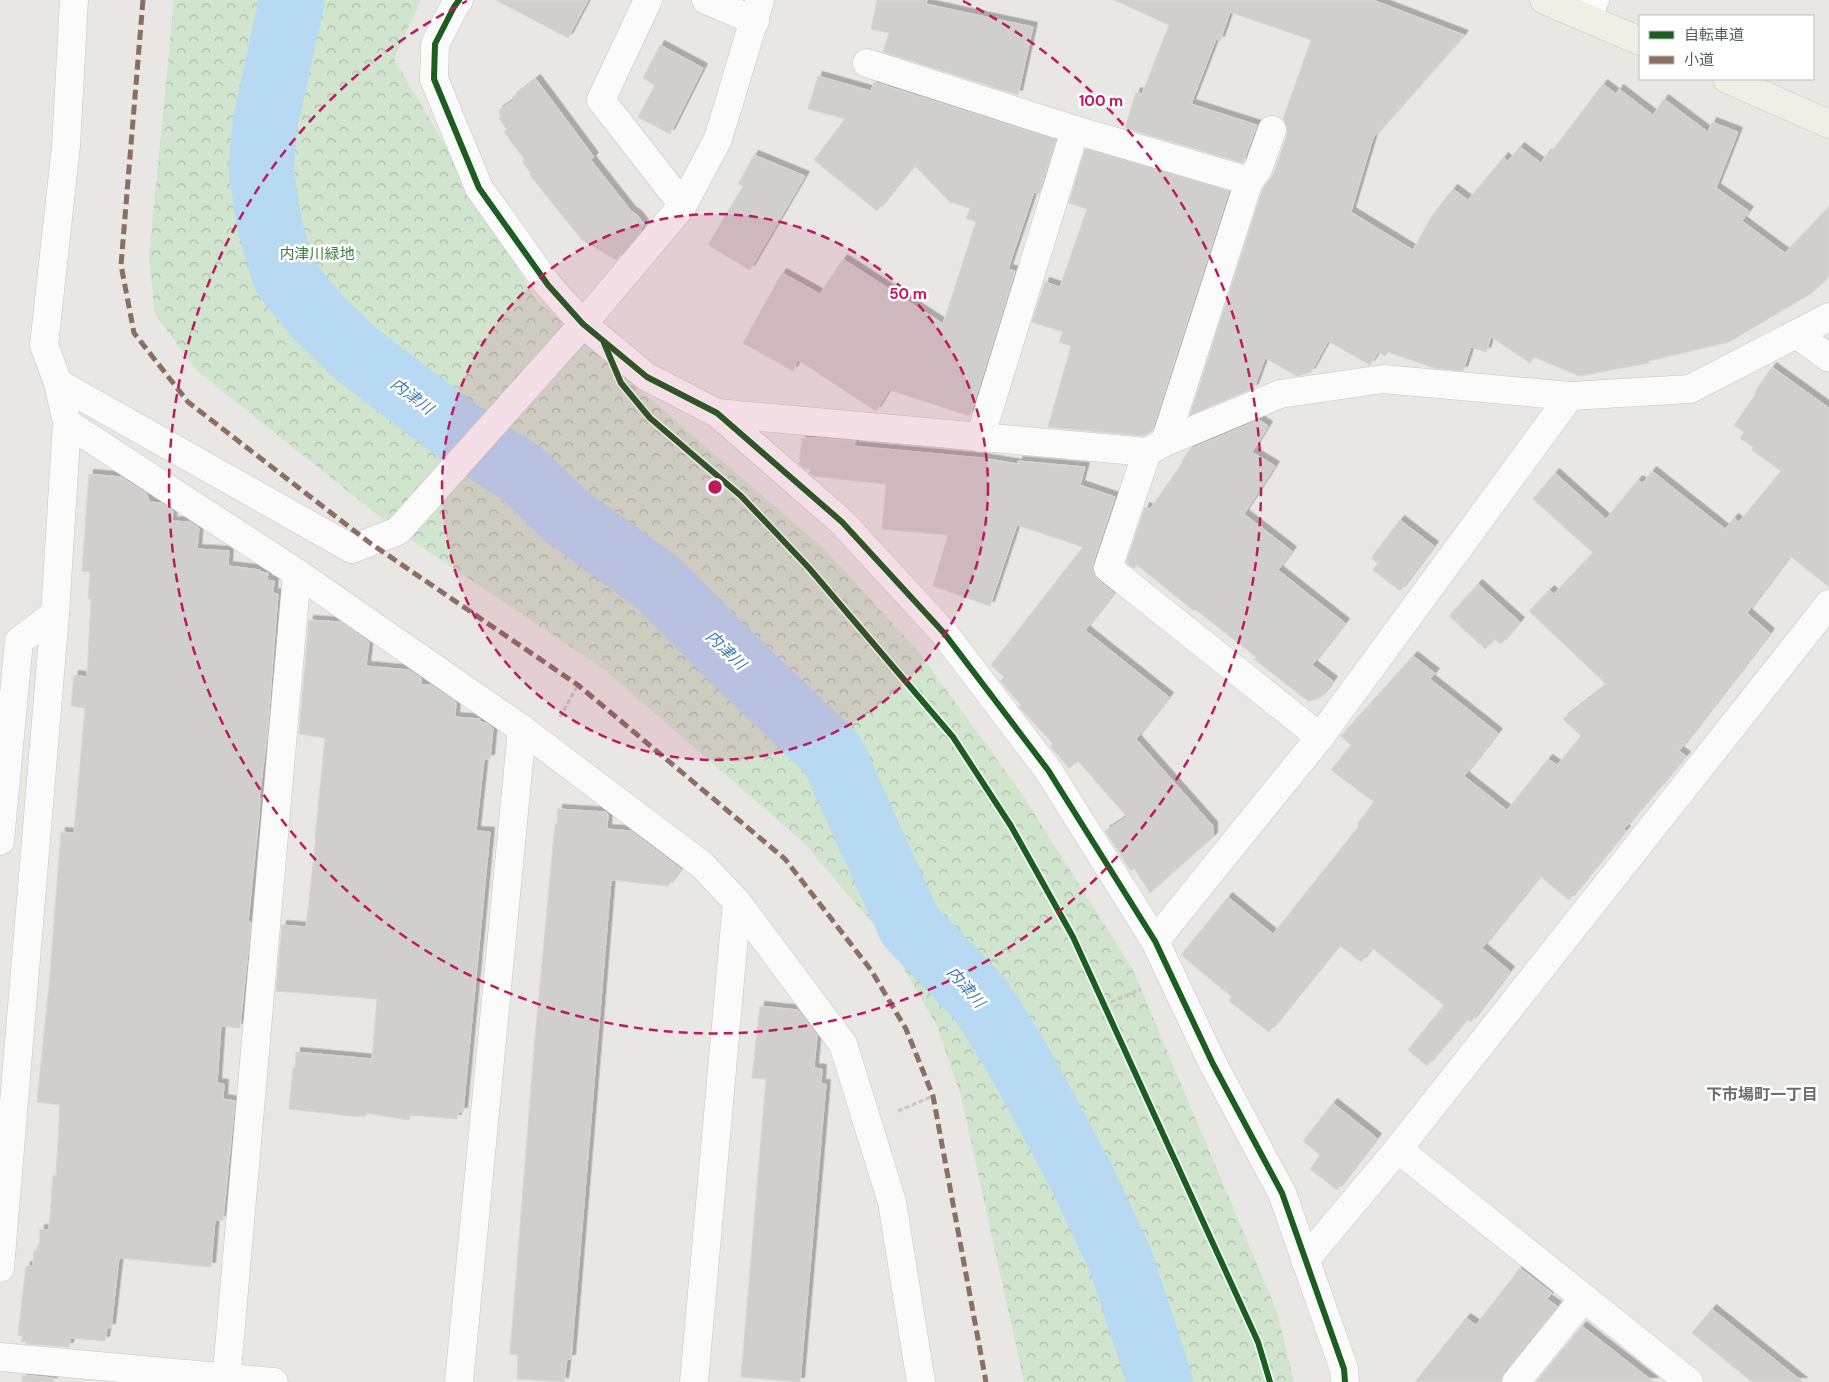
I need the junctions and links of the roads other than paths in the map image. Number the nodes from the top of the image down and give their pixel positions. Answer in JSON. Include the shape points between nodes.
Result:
{"nodes":[{"id":1,"x":74,"y":0,"type":"edge"},
{"id":2,"x":459,"y":0,"type":"edge"},
{"id":3,"x":648,"y":0,"type":"edge"},
{"id":4,"x":706,"y":0,"type":"edge"},
{"id":5,"x":1544,"y":0,"type":"edge"},
{"id":6,"x":1591,"y":9,"type":"edge"},
{"id":7,"x":757,"y":10,"type":"edge"},
{"id":8,"x":1639,"y":40,"type":"edge"},
{"id":9,"x":867,"y":63,"type":"dead end"},
{"id":10,"x":1729,"y":80,"type":"edge"},
{"id":11,"x":1829,"y":124,"type":"edge"},
{"id":12,"x":1075,"y":130,"type":"junction"},
{"id":13,"x":1272,"y":130,"type":"dead end"},
{"id":14,"x":1249,"y":181,"type":"junction"},
{"id":15,"x":683,"y":205,"type":"junction"},
{"id":16,"x":1829,"y":317,"type":"edge"},
{"id":17,"x":575,"y":332,"type":"junction"},
{"id":18,"x":1796,"y":334,"type":"junction"},
{"id":19,"x":1829,"y":358,"type":"edge"},
{"id":20,"x":58,"y":383,"type":"junction"},
{"id":21,"x":1570,"y":396,"type":"junction"},
{"id":22,"x":717,"y":413,"type":"junction"},
{"id":23,"x":67,"y":423,"type":"junction"},
{"id":24,"x":980,"y":438,"type":"junction"},
{"id":25,"x":1156,"y":447,"type":"junction"},
{"id":26,"x":297,"y":573,"type":"junction"},
{"id":27,"x":1829,"y":604,"type":"edge"},
{"id":28,"x":55,"y":614,"type":"junction"},
{"id":29,"x":522,"y":729,"type":"junction"},
{"id":30,"x":1320,"y":737,"type":"junction"},
{"id":31,"x":0,"y":841,"type":"edge"},
{"id":32,"x":737,"y":902,"type":"junction"},
{"id":33,"x":1155,"y":941,"type":"junction"},
{"id":34,"x":1398,"y":1149,"type":"junction"},
{"id":35,"x":1305,"y":1260,"type":"junction"},
{"id":36,"x":0,"y":1266,"type":"edge"},
{"id":37,"x":1584,"y":1298,"type":"junction"},
{"id":38,"x":0,"y":1358,"type":"edge"},
{"id":39,"x":226,"y":1380,"type":"edge"},
{"id":40,"x":274,"y":1382,"type":"edge"},
{"id":41,"x":459,"y":1382,"type":"edge"},
{"id":42,"x":694,"y":1382,"type":"edge"},
{"id":43,"x":921,"y":1382,"type":"edge"},
{"id":44,"x":1345,"y":1382,"type":"edge"},
{"id":45,"x":1516,"y":1382,"type":"edge"},
{"id":46,"x":1689,"y":1382,"type":"edge"}],
"edges":[{"from":1,"to":20,"type":"street","via":[[66,146],[44,345]]},
{"from":2,"to":17,"type":"street","via":[[435,44],[434,79],[479,188],[548,285]]},
{"from":3,"to":15,"type":"street","via":[[601,100]]},
{"from":4,"to":7,"type":"street"},
{"from":5,"to":6,"type":"main road"},
{"from":6,"to":8,"type":"main road"},
{"from":7,"to":15,"type":"street","via":[[718,139]]},
{"from":9,"to":12,"type":"street"},
{"from":10,"to":11,"type":"main road"},
{"from":12,"to":14,"type":"street"},
{"from":12,"to":24,"type":"street"},
{"from":13,"to":14,"type":"street","via":[[1258,170]]},
{"from":14,"to":25,"type":"street"},
{"from":15,"to":17,"type":"street"},
{"from":16,"to":18,"type":"street"},
{"from":17,"to":20,"type":"street","via":[[398,531],[352,549]]},
{"from":17,"to":22,"type":"street","via":[[647,377]]},
{"from":18,"to":19,"type":"street"},
{"from":18,"to":21,"type":"street","via":[[1690,389]]},
{"from":20,"to":23,"type":"street"},
{"from":21,"to":25,"type":"street","via":[[1383,379],[1280,394]]},
{"from":21,"to":30,"type":"street"},
{"from":22,"to":24,"type":"street"},
{"from":22,"to":33,"type":"street","via":[[842,522],[944,632],[1048,770]]},
{"from":23,"to":26,"type":"street"},
{"from":23,"to":28,"type":"street"},
{"from":24,"to":25,"type":"street"},
{"from":25,"to":30,"type":"street","via":[[1108,568]]},
{"from":26,"to":29,"type":"street"},
{"from":26,"to":39,"type":"street"},
{"from":27,"to":34,"type":"street"},
{"from":28,"to":31,"type":"street","via":[[19,641]]},
{"from":28,"to":36,"type":"street"},
{"from":29,"to":32,"type":"street","via":[[702,866]]},
{"from":29,"to":41,"type":"street"},
{"from":30,"to":33,"type":"street"},
{"from":32,"to":42,"type":"street"},
{"from":32,"to":43,"type":"street","via":[[843,1044],[892,1202]]},
{"from":33,"to":35,"type":"street","via":[[1213,1064],[1282,1193]]},
{"from":34,"to":35,"type":"street"},
{"from":34,"to":37,"type":"street"},
{"from":35,"to":44,"type":"street","via":[[1344,1369]]},
{"from":37,"to":45,"type":"street"},
{"from":37,"to":46,"type":"street"},
{"from":38,"to":39,"type":"street"},
{"from":39,"to":40,"type":"street"}]}
